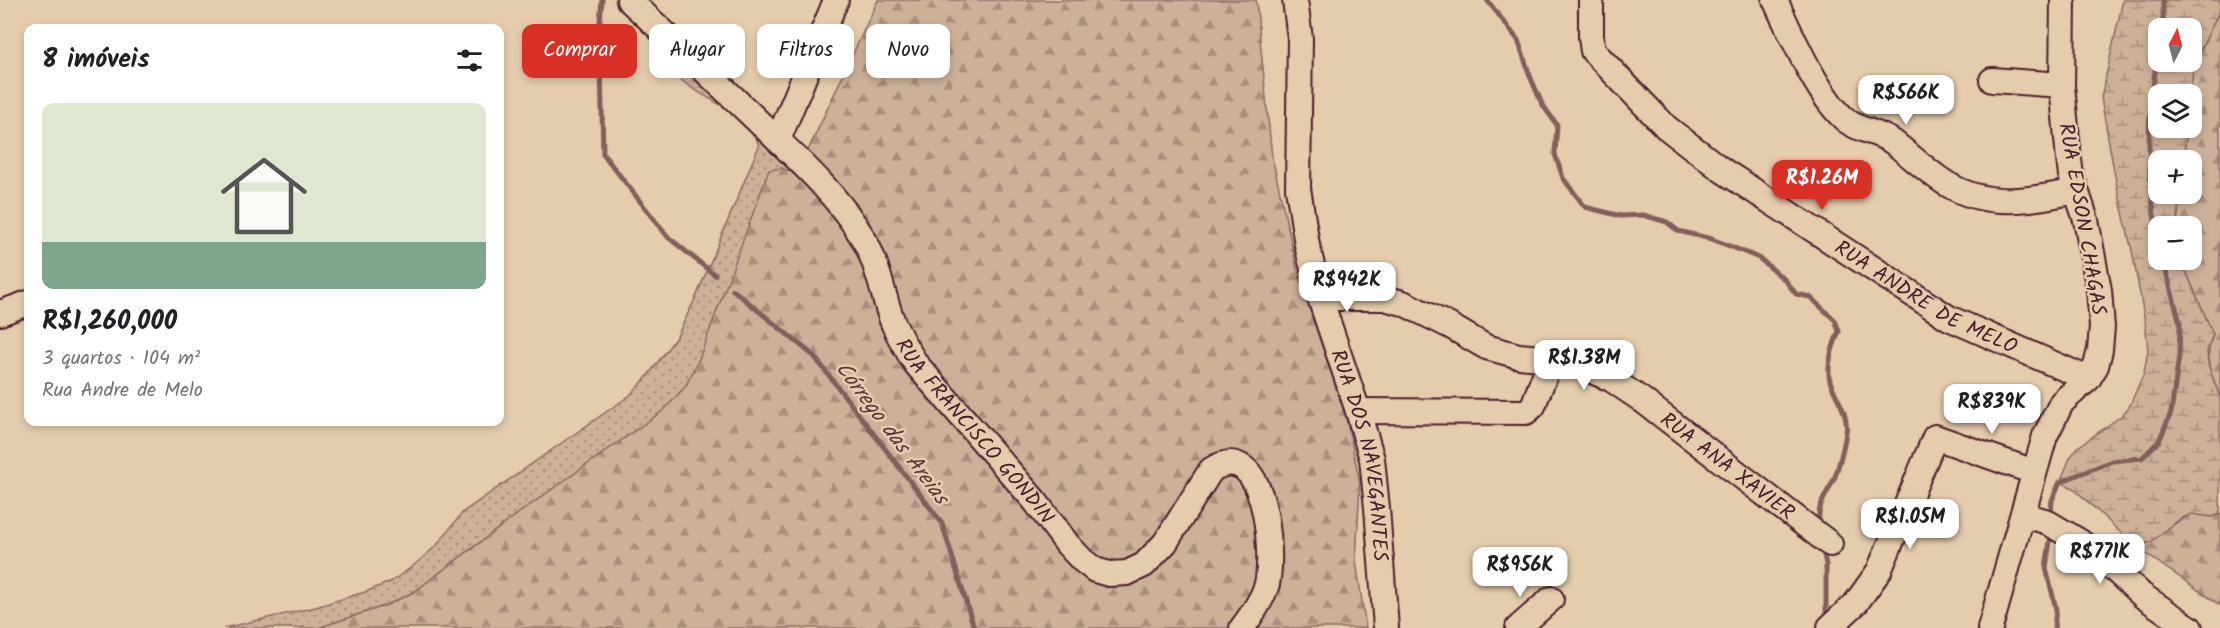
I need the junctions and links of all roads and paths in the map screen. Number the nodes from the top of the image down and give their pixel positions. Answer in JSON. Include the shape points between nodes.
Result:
{"nodes":[{"id":1,"x":629,"y":0,"type":"edge"},
{"id":2,"x":836,"y":0,"type":"edge"},
{"id":3,"x":1295,"y":0,"type":"edge"},
{"id":4,"x":1592,"y":0,"type":"edge"},
{"id":5,"x":1775,"y":0,"type":"edge"},
{"id":6,"x":2063,"y":0,"type":"edge"},
{"id":7,"x":1992,"y":80,"type":"dead end"},
{"id":8,"x":2062,"y":85,"type":"junction"},
{"id":9,"x":778,"y":140,"type":"junction"},
{"id":10,"x":2076,"y":191,"type":"junction"},
{"id":11,"x":1320,"y":298,"type":"junction"},
{"id":12,"x":24,"y":305,"type":"edge"},
{"id":13,"x":0,"y":314,"type":"edge"},
{"id":14,"x":1551,"y":359,"type":"junction"},
{"id":15,"x":2088,"y":379,"type":"junction"},
{"id":16,"x":1358,"y":411,"type":"junction"},
{"id":17,"x":2034,"y":472,"type":"junction"},
{"id":18,"x":2023,"y":514,"type":"junction"},
{"id":19,"x":1826,"y":541,"type":"dead end"},
{"id":20,"x":1551,"y":599,"type":"dead end"},
{"id":21,"x":1830,"y":627,"type":"edge"},
{"id":22,"x":1242,"y":628,"type":"edge"},
{"id":23,"x":1386,"y":628,"type":"edge"},
{"id":24,"x":1518,"y":628,"type":"edge"},
{"id":25,"x":1990,"y":628,"type":"edge"},
{"id":26,"x":2190,"y":628,"type":"edge"}],
"edges":[{"from":1,"to":9,"type":"street","name":"RUA FRANCISCO GONDIN"},
{"from":2,"to":9,"type":"street"},
{"from":3,"to":11,"type":"street","name":"RUA DOS NAVEGANTES","via":[[1300,39],[1298,188]]},
{"from":4,"to":15,"type":"street","name":"RUA ANDRE DE MELO","via":[[1593,51],[1666,127],[1722,170],[1948,318]]},
{"from":5,"to":10,"type":"street","via":[[1828,100],[1850,124],[1888,139],[1947,184],[1983,199],[2021,201]]},
{"from":6,"to":8,"type":"street","name":"RUA EDSON CHAGAS"},
{"from":7,"to":8,"type":"street"},
{"from":8,"to":10,"type":"street","name":"RUA EDSON CHAGAS","via":[[2068,160]]},
{"from":9,"to":22,"type":"street","name":"RUA FRANCISCO GONDIN","via":[[819,181],[864,240],[892,319],[916,364],[1035,501],[1068,545],[1095,570],[1127,573],[1144,565],[1165,543],[1215,467],[1234,465],[1254,478],[1268,528],[1269,561],[1266,585]]},
{"from":10,"to":15,"type":"street","name":"RUA EDSON CHAGAS","via":[[2086,220],[2102,315],[2099,360]]},
{"from":11,"to":14,"type":"street","name":"RUA ANA XAVIER","via":[[1384,298],[1403,303],[1486,347]]},
{"from":11,"to":16,"type":"street","name":"RUA DOS NAVEGANTES"},
{"from":12,"to":13,"type":"street"},
{"from":14,"to":16,"type":"street","via":[[1533,406],[1526,412]]},
{"from":14,"to":19,"type":"street","name":"RUA ANA XAVIER","via":[[1611,379]]},
{"from":15,"to":17,"type":"street","name":"RUA EDSON CHAGAS","via":[[2055,413]]},
{"from":16,"to":23,"type":"street","name":"RUA DOS NAVEGANTES","via":[[1372,459]]},
{"from":17,"to":18,"type":"street","name":"RUA EDSON CHAGAS"},
{"from":17,"to":21,"type":"street","via":[[1935,436],[1879,571],[1856,603]]},
{"from":18,"to":25,"type":"street","name":"RUA EDSON CHAGAS"},
{"from":18,"to":26,"type":"street","via":[[2045,521],[2079,542],[2143,596]]},
{"from":20,"to":24,"type":"street"}]}
